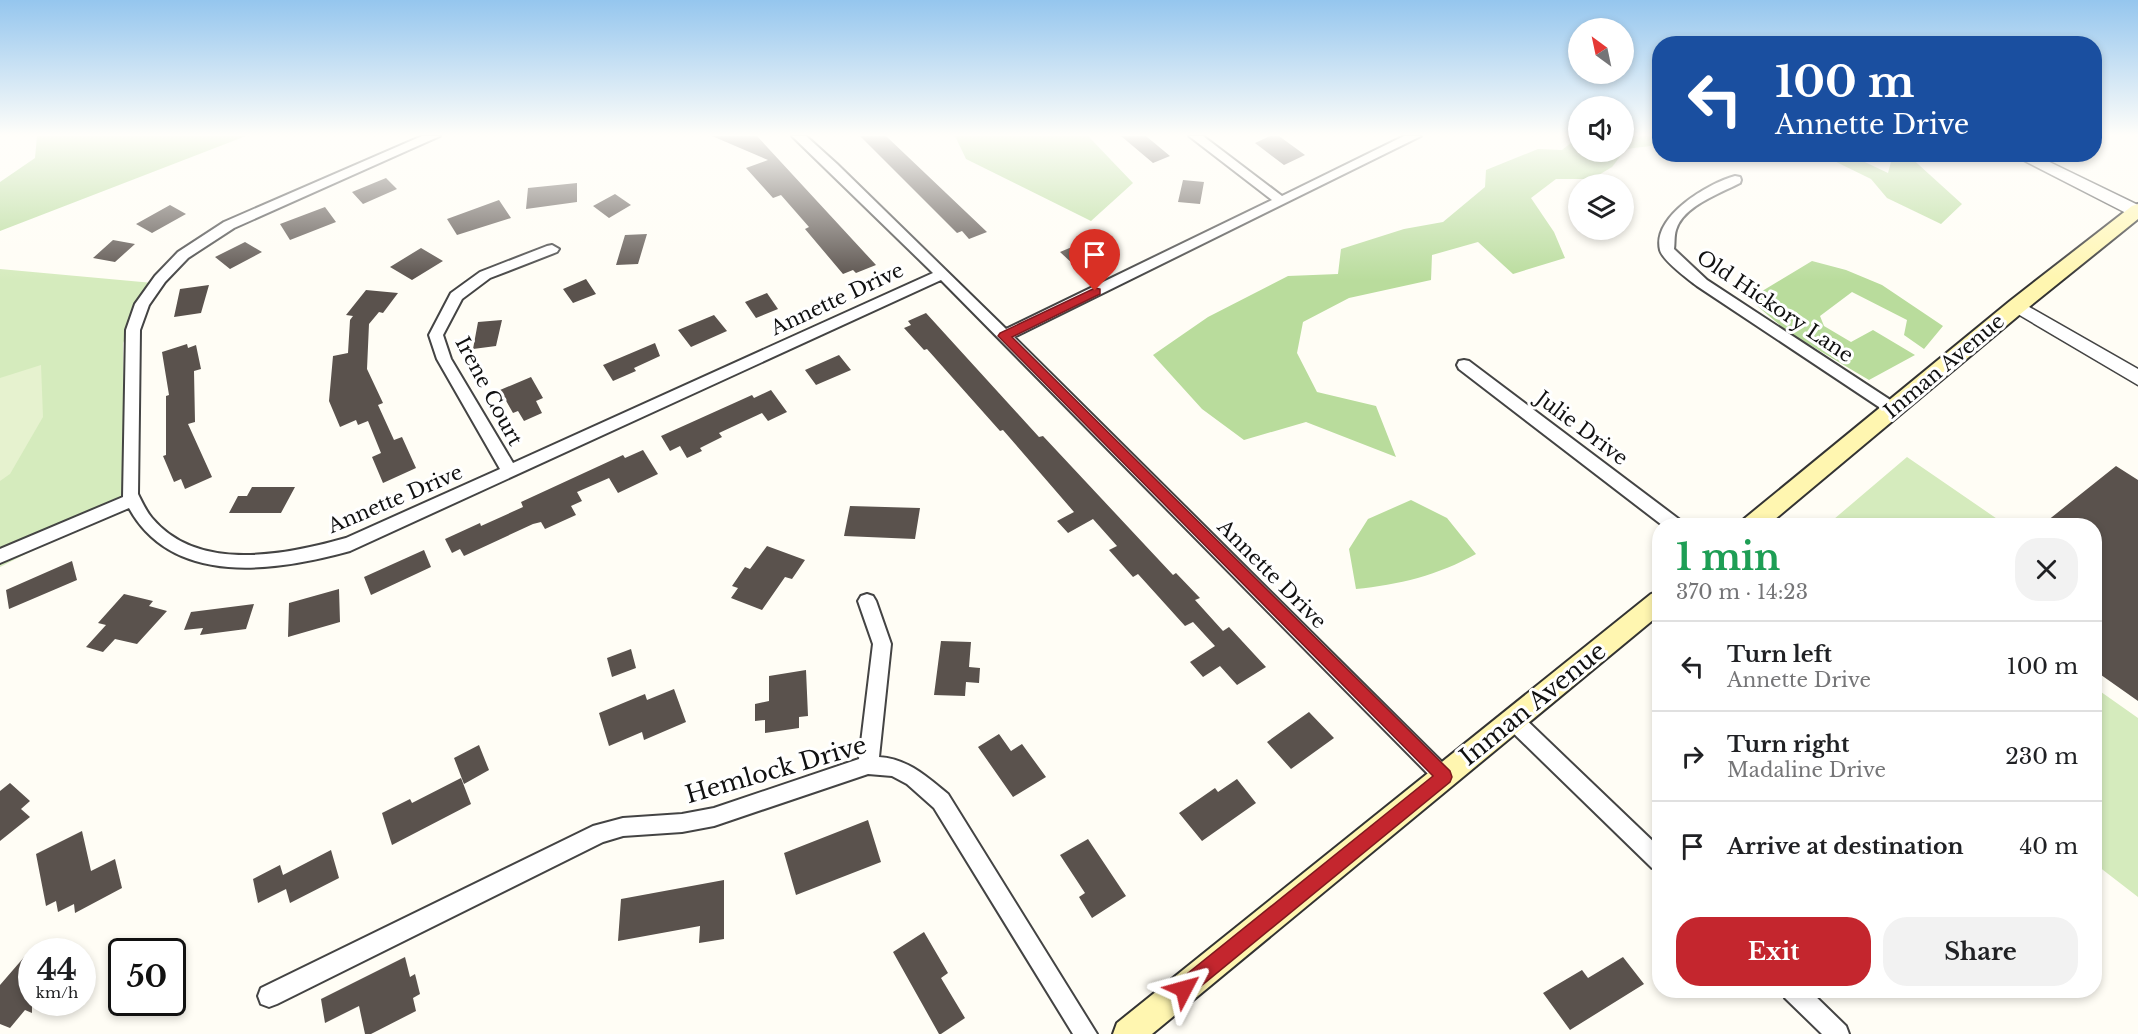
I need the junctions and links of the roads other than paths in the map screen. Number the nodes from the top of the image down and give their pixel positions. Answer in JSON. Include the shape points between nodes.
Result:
{"nodes":[{"id":1,"x":323,"y":184,"type":"edge"},
{"id":2,"x":851,"y":184,"type":"edge"},
{"id":3,"x":1259,"y":184,"type":"edge"},
{"id":4,"x":1316,"y":184,"type":"edge"},
{"id":5,"x":1729,"y":184,"type":"edge"},
{"id":6,"x":2082,"y":184,"type":"edge"},
{"id":7,"x":1281,"y":201,"type":"junction"},
{"id":8,"x":2137,"y":211,"type":"edge"},
{"id":9,"x":552,"y":249,"type":"dead end"},
{"id":10,"x":942,"y":274,"type":"junction"},
{"id":11,"x":2017,"y":306,"type":"junction"},
{"id":12,"x":1004,"y":336,"type":"junction"},
{"id":13,"x":1464,"y":365,"type":"dead end"},
{"id":14,"x":2138,"y":378,"type":"edge"},
{"id":15,"x":1893,"y":409,"type":"junction"},
{"id":16,"x":510,"y":472,"type":"junction"},
{"id":17,"x":132,"y":500,"type":"junction"},
{"id":18,"x":1665,"y":518,"type":"edge"},
{"id":19,"x":1761,"y":518,"type":"edge"},
{"id":20,"x":0,"y":556,"type":"edge"},
{"id":21,"x":867,"y":601,"type":"dead end"},
{"id":22,"x":1652,"y":607,"type":"edge"},
{"id":23,"x":1514,"y":721,"type":"junction"},
{"id":24,"x":868,"y":765,"type":"junction"},
{"id":25,"x":1444,"y":777,"type":"junction"},
{"id":26,"x":1652,"y":854,"type":"edge"},
{"id":27,"x":269,"y":996,"type":"dead end"},
{"id":28,"x":1801,"y":998,"type":"edge"},
{"id":29,"x":1086,"y":1034,"type":"edge"},
{"id":30,"x":1128,"y":1034,"type":"edge"},
{"id":31,"x":1838,"y":1034,"type":"edge"}],
"edges":[{"from":1,"to":17,"type":"street","name":"Annette Drive","via":[[229,225],[183,255],[159,279],[142,304],[133,330]]},
{"from":2,"to":10,"type":"street","name":"Annette Drive"},
{"from":3,"to":7,"type":"street"},
{"from":4,"to":7,"type":"street"},
{"from":5,"to":15,"type":"street","name":"Old Hickory Lane","via":[[1675,220],[1667,250],[1702,282]]},
{"from":6,"to":8,"type":"street"},
{"from":7,"to":12,"type":"street"},
{"from":8,"to":11,"type":"main road","name":"Inman Avenue"},
{"from":9,"to":16,"type":"street","name":"Irene Court","via":[[485,275],[456,296],[436,335],[444,359]]},
{"from":10,"to":12,"type":"street","name":"Annette Drive"},
{"from":10,"to":16,"type":"street","name":"Annette Drive"},
{"from":11,"to":14,"type":"street"},
{"from":11,"to":15,"type":"main road","name":"Inman Avenue"},
{"from":12,"to":25,"type":"street","name":"Annette Drive"},
{"from":13,"to":18,"type":"street","name":"Julie Drive"},
{"from":15,"to":19,"type":"main road","name":"Inman Avenue"},
{"from":16,"to":17,"type":"street","name":"Annette Drive","via":[[350,544],[306,556],[263,561],[204,556],[172,544],[148,527]]},
{"from":17,"to":20,"type":"street"},
{"from":21,"to":24,"type":"street","via":[[882,644]]},
{"from":22,"to":23,"type":"main road","name":"Inman Avenue"},
{"from":23,"to":25,"type":"main road","name":"Inman Avenue"},
{"from":23,"to":26,"type":"street"},
{"from":24,"to":27,"type":"street","name":"Hemlock Drive","via":[[714,817],[600,833]]},
{"from":24,"to":29,"type":"street","name":"Hemlock Drive","via":[[894,767],[941,801]]},
{"from":25,"to":30,"type":"main road","name":"Inman Avenue"},
{"from":28,"to":31,"type":"street"}]}
